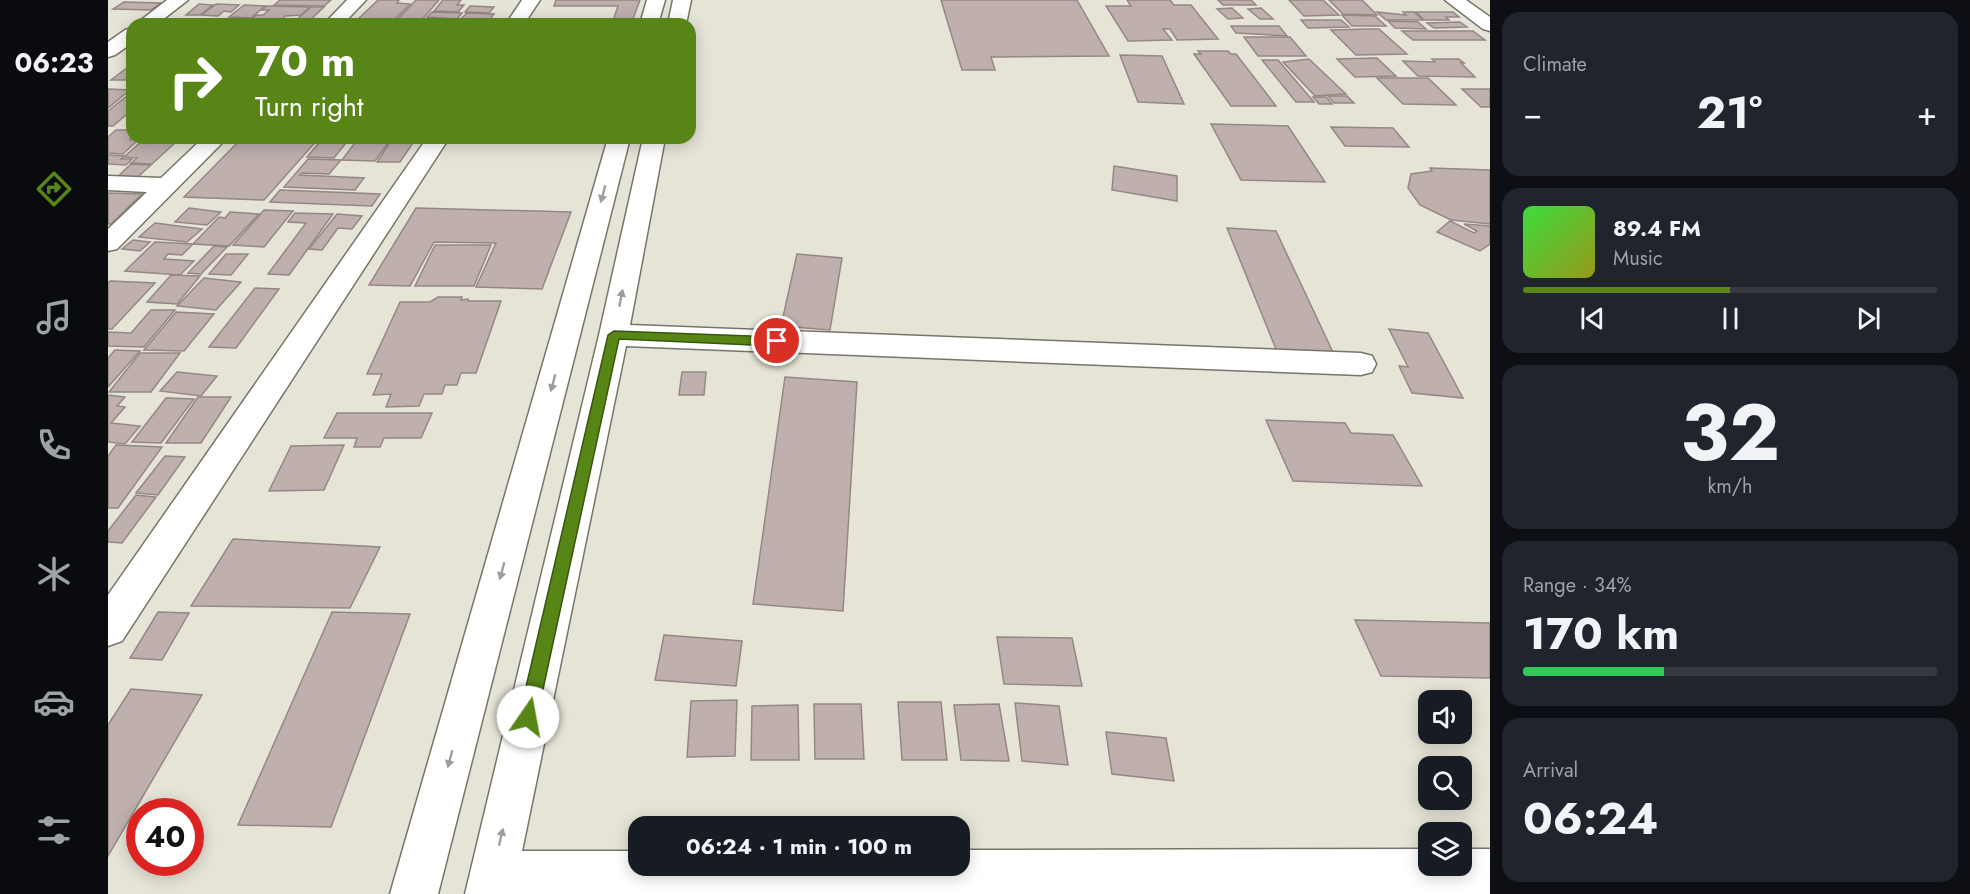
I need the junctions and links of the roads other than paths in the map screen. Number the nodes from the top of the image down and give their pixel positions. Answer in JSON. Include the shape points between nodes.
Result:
{"nodes":[{"id":1,"x":179,"y":0,"type":"edge"},
{"id":2,"x":357,"y":0,"type":"edge"},
{"id":3,"x":531,"y":0,"type":"edge"},
{"id":4,"x":656,"y":0,"type":"edge"},
{"id":5,"x":681,"y":0,"type":"edge"},
{"id":6,"x":1455,"y":0,"type":"edge"},
{"id":7,"x":154,"y":18,"type":"edge"},
{"id":8,"x":339,"y":18,"type":"edge"},
{"id":9,"x":519,"y":18,"type":"edge"},
{"id":10,"x":651,"y":18,"type":"edge"},
{"id":11,"x":678,"y":18,"type":"edge"},
{"id":12,"x":1490,"y":25,"type":"edge"},
{"id":13,"x":126,"y":38,"type":"edge"},
{"id":14,"x":108,"y":51,"type":"edge"},
{"id":15,"x":210,"y":144,"type":"edge"},
{"id":16,"x":434,"y":144,"type":"edge"},
{"id":17,"x":616,"y":144,"type":"edge"},
{"id":18,"x":653,"y":144,"type":"edge"},
{"id":19,"x":108,"y":183,"type":"edge"},
{"id":20,"x":167,"y":185,"type":"junction"},
{"id":21,"x":108,"y":243,"type":"edge"},
{"id":22,"x":614,"y":335,"type":"junction"},
{"id":23,"x":1361,"y":364,"type":"dead end"},
{"id":24,"x":108,"y":628,"type":"edge"},
{"id":25,"x":1490,"y":873,"type":"edge"},
{"id":26,"x":490,"y":885,"type":"edge"},
{"id":27,"x":414,"y":894,"type":"edge"}],
"edges":[{"from":1,"to":7,"type":"street"},
{"from":2,"to":8,"type":"street"},
{"from":3,"to":9,"type":"street"},
{"from":4,"to":10,"type":"street"},
{"from":5,"to":11,"type":"street"},
{"from":6,"to":12,"type":"street"},
{"from":13,"to":14,"type":"street"},
{"from":15,"to":20,"type":"street"},
{"from":16,"to":24,"type":"street"},
{"from":17,"to":27,"type":"street","one_way":true},
{"from":22,"to":18,"type":"street","one_way":true},
{"from":19,"to":20,"type":"street"},
{"from":20,"to":21,"type":"street"},
{"from":22,"to":23,"type":"street"},
{"from":26,"to":22,"type":"street","one_way":true},
{"from":25,"to":26,"type":"street"}]}
